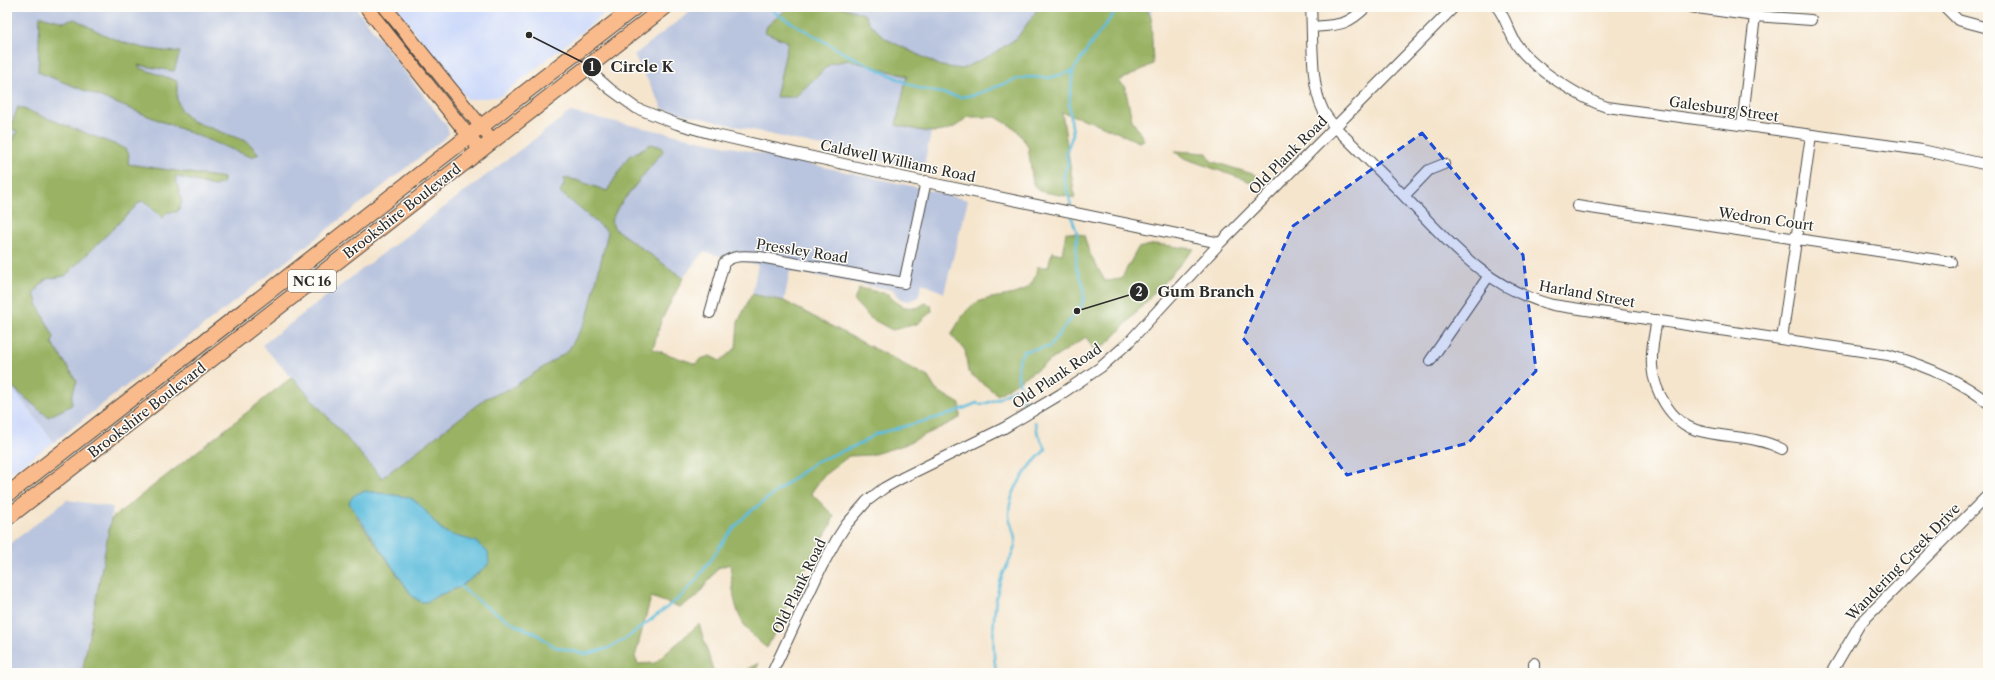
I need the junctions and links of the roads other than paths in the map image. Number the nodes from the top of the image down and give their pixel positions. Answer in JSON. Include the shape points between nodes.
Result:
{"nodes":[{"id":1,"x":366,"y":7,"type":"edge"},
{"id":2,"x":385,"y":7,"type":"edge"},
{"id":3,"x":635,"y":7,"type":"edge"},
{"id":4,"x":647,"y":7,"type":"edge"},
{"id":5,"x":665,"y":7,"type":"edge"},
{"id":6,"x":1312,"y":7,"type":"edge"},
{"id":7,"x":1366,"y":7,"type":"edge"},
{"id":8,"x":1454,"y":7,"type":"edge"},
{"id":9,"x":1497,"y":7,"type":"edge"},
{"id":10,"x":1690,"y":7,"type":"edge"},
{"id":11,"x":1945,"y":7,"type":"edge"},
{"id":12,"x":1755,"y":16,"type":"junction"},
{"id":13,"x":1811,"y":20,"type":"dead end"},
{"id":14,"x":1312,"y":27,"type":"junction"},
{"id":15,"x":1988,"y":28,"type":"edge"},
{"id":16,"x":568,"y":59,"type":"junction"},
{"id":17,"x":586,"y":68,"type":"junction"},
{"id":18,"x":524,"y":116,"type":"junction"},
{"id":19,"x":1742,"y":125,"type":"junction"},
{"id":20,"x":1336,"y":128,"type":"junction"},
{"id":21,"x":475,"y":132,"type":"junction"},
{"id":22,"x":1811,"y":135,"type":"junction"},
{"id":23,"x":492,"y":140,"type":"junction"},
{"id":24,"x":480,"y":150,"type":"junction"},
{"id":25,"x":1444,"y":164,"type":"dead end"},
{"id":26,"x":1988,"y":165,"type":"edge"},
{"id":27,"x":926,"y":181,"type":"junction"},
{"id":28,"x":1404,"y":196,"type":"junction"},
{"id":29,"x":382,"y":205,"type":"junction"},
{"id":30,"x":1577,"y":206,"type":"dead end"},
{"id":31,"x":1797,"y":238,"type":"junction"},
{"id":32,"x":1220,"y":243,"type":"junction"},
{"id":33,"x":1951,"y":262,"type":"dead end"},
{"id":34,"x":306,"y":263,"type":"junction"},
{"id":35,"x":316,"y":277,"type":"junction"},
{"id":36,"x":1488,"y":277,"type":"junction"},
{"id":37,"x":710,"y":313,"type":"dead end"},
{"id":38,"x":1657,"y":320,"type":"junction"},
{"id":39,"x":1782,"y":339,"type":"junction"},
{"id":40,"x":216,"y":357,"type":"junction"},
{"id":41,"x":1430,"y":361,"type":"dead end"},
{"id":42,"x":1988,"y":403,"type":"edge"},
{"id":43,"x":1782,"y":449,"type":"dead end"},
{"id":44,"x":7,"y":495,"type":"edge"},
{"id":45,"x":1988,"y":495,"type":"edge"},
{"id":46,"x":7,"y":518,"type":"edge"},
{"id":47,"x":772,"y":673,"type":"edge"},
{"id":48,"x":1831,"y":673,"type":"edge"}],
"edges":[{"from":1,"to":21,"type":"main road"},
{"from":2,"to":21,"type":"main road"},
{"from":3,"to":16,"type":"highway","name":"Brookshire Boulevard","number":"NC 16"},
{"from":4,"to":17,"type":"highway","via":[[626,30],[590,58]]},
{"from":5,"to":17,"type":"highway","name":"Brookshire Boulevard","number":"NC 16"},
{"from":6,"to":14,"type":"street","name":"Harland Street"},
{"from":7,"to":14,"type":"street","via":[[1343,24]]},
{"from":8,"to":20,"type":"street","name":"Old Plank Road"},
{"from":9,"to":19,"type":"street","name":"Galesburg Street","via":[[1522,53],[1537,66],[1594,103],[1628,111]]},
{"from":10,"to":12,"type":"street"},
{"from":11,"to":15,"type":"street","via":[[1958,20]]},
{"from":12,"to":13,"type":"street"},
{"from":12,"to":19,"type":"street"},
{"from":14,"to":20,"type":"street","name":"Harland Street","via":[[1314,77],[1318,98],[1323,111]]},
{"from":16,"to":18,"type":"highway","via":[[571,64],[570,71],[536,98]]},
{"from":16,"to":21,"type":"highway","name":"Brookshire Boulevard","number":"NC 16"},
{"from":17,"to":18,"type":"highway","name":"Brookshire Boulevard","number":"NC 16"},
{"from":17,"to":27,"type":"street","name":"Caldwell Williams Road","via":[[630,104],[677,124],[812,157]]},
{"from":18,"to":23,"type":"highway","name":"Brookshire Boulevard","number":"NC 16"},
{"from":19,"to":22,"type":"street","name":"Galesburg Street"},
{"from":20,"to":28,"type":"street","name":"Harland Street"},
{"from":20,"to":32,"type":"street","name":"Old Plank Road"},
{"from":21,"to":23,"type":"main road"},
{"from":21,"to":24,"type":"main road"},
{"from":21,"to":29,"type":"highway","name":"Brookshire Boulevard","number":"NC 16"},
{"from":22,"to":26,"type":"street","name":"Galesburg Street","via":[[1922,150]]},
{"from":22,"to":31,"type":"street"},
{"from":23,"to":24,"type":"highway","name":"Brookshire Boulevard","number":"NC 16"},
{"from":24,"to":35,"type":"highway","name":"Brookshire Boulevard","number":"NC 16"},
{"from":25,"to":28,"type":"street","via":[[1429,170]]},
{"from":27,"to":32,"type":"street","name":"Caldwell Williams Road"},
{"from":27,"to":37,"type":"street","name":"Pressley Road","via":[[904,283],[760,257],[737,256],[724,263]]},
{"from":28,"to":36,"type":"street","name":"Harland Street","via":[[1461,254]]},
{"from":29,"to":34,"type":"highway","name":"Brookshire Boulevard","number":"NC 16"},
{"from":29,"to":35,"type":"highway","via":[[362,227],[318,266]]},
{"from":30,"to":31,"type":"street","name":"Wedron Court"},
{"from":31,"to":33,"type":"street","name":"Wedron Court"},
{"from":31,"to":39,"type":"street"},
{"from":32,"to":47,"type":"street","name":"Old Plank Road","via":[[1128,343],[1101,367],[1017,420],[902,478],[867,501],[846,525],[822,566]]},
{"from":34,"to":40,"type":"highway","via":[[305,274],[299,281],[252,320]]},
{"from":34,"to":44,"type":"highway","name":"Brookshire Boulevard","number":"NC 16"},
{"from":35,"to":40,"type":"highway","name":"Brookshire Boulevard","number":"NC 16"},
{"from":36,"to":38,"type":"street","name":"Harland Street","via":[[1540,302]]},
{"from":36,"to":41,"type":"street"},
{"from":38,"to":39,"type":"street","name":"Harland Street"},
{"from":38,"to":43,"type":"street","via":[[1652,355],[1653,375],[1665,405],[1674,417],[1682,424],[1697,430],[1762,440]]},
{"from":39,"to":42,"type":"street","name":"Harland Street","via":[[1870,352],[1908,361],[1946,376],[1978,394]]},
{"from":40,"to":46,"type":"highway","name":"Brookshire Boulevard","number":"NC 16"},
{"from":45,"to":48,"type":"street","name":"Wandering Creek Drive","via":[[1860,624]]}]}
